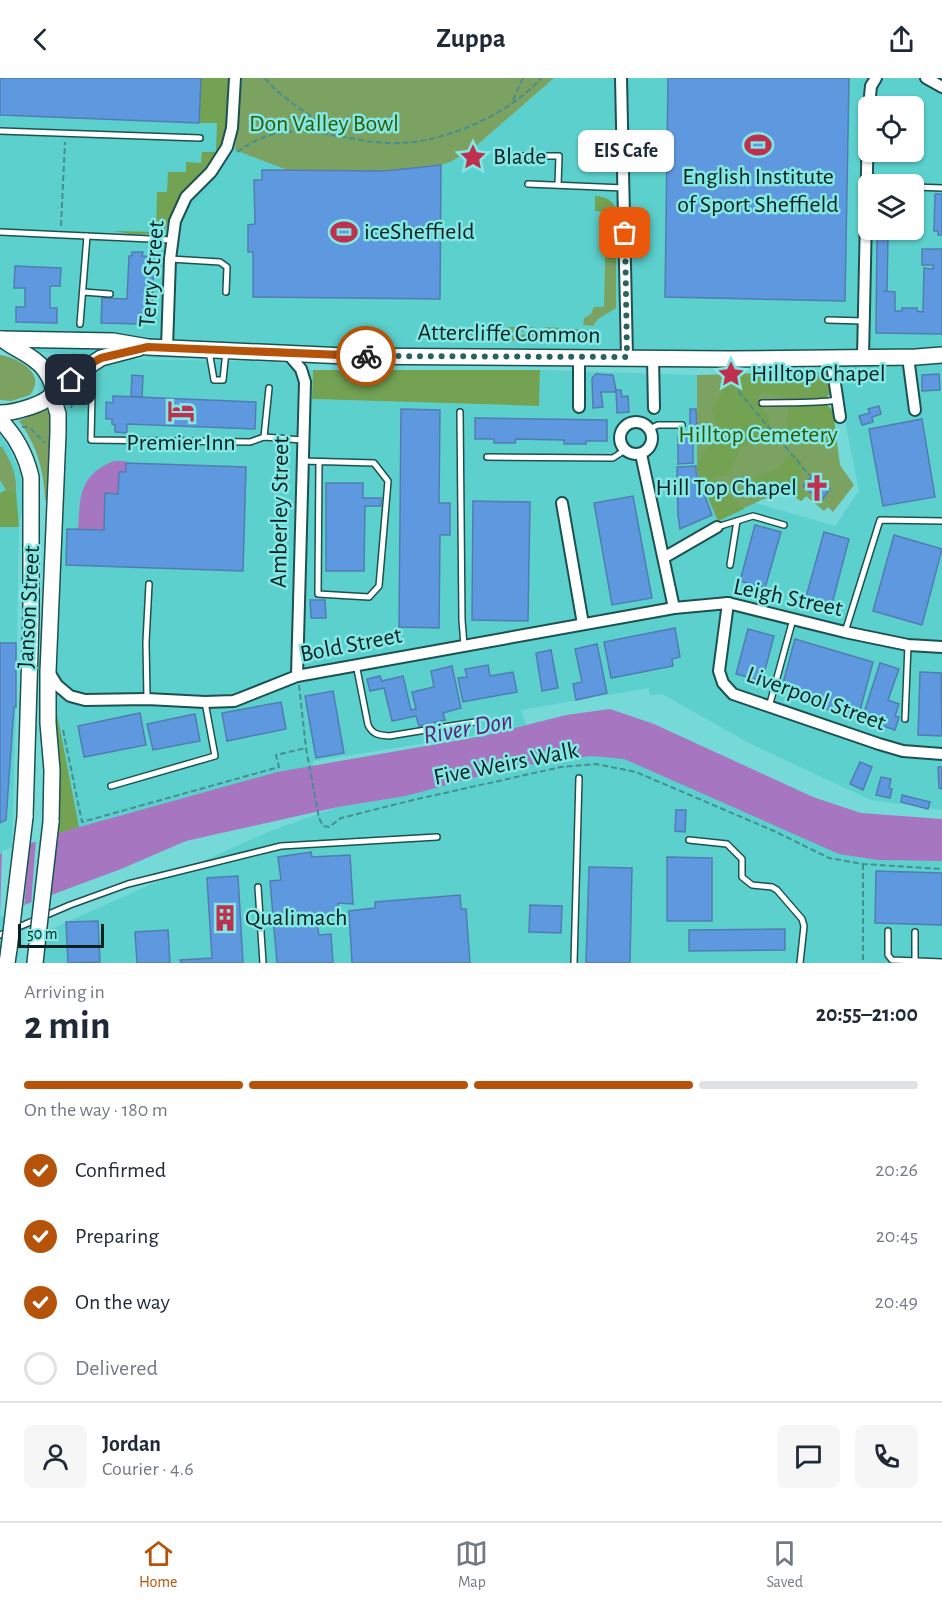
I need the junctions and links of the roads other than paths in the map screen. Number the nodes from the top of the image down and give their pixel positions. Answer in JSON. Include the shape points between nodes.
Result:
{"nodes":[{"id":1,"x":235,"y":78,"type":"edge"},
{"id":2,"x":621,"y":78,"type":"edge"},
{"id":3,"x":876,"y":78,"type":"edge"},
{"id":4,"x":926,"y":78,"type":"edge"},
{"id":5,"x":942,"y":87,"type":"edge"},
{"id":6,"x":869,"y":96,"type":"edge"},
{"id":7,"x":0,"y":131,"type":"edge"},
{"id":8,"x":200,"y":138,"type":"dead end"},
{"id":9,"x":623,"y":142,"type":"junction"},
{"id":10,"x":655,"y":142,"type":"dead end"},
{"id":11,"x":504,"y":156,"type":"dead end"},
{"id":12,"x":867,"y":162,"type":"edge"},
{"id":13,"x":528,"y":184,"type":"dead end"},
{"id":14,"x":558,"y":185,"type":"junction"},
{"id":15,"x":924,"y":187,"type":"edge"},
{"id":16,"x":624,"y":188,"type":"junction"},
{"id":17,"x":942,"y":188,"type":"edge"},
{"id":18,"x":0,"y":232,"type":"edge"},
{"id":19,"x":87,"y":236,"type":"junction"},
{"id":20,"x":172,"y":240,"type":"junction"},
{"id":21,"x":170,"y":259,"type":"junction"},
{"id":22,"x":83,"y":292,"type":"junction"},
{"id":23,"x":226,"y":292,"type":"dead end"},
{"id":24,"x":110,"y":294,"type":"dead end"},
{"id":25,"x":828,"y":320,"type":"dead end"},
{"id":26,"x":863,"y":321,"type":"junction"},
{"id":27,"x":80,"y":324,"type":"dead end"},
{"id":28,"x":1,"y":339,"type":"edge"},
{"id":29,"x":148,"y":347,"type":"junction"},
{"id":30,"x":167,"y":347,"type":"junction"},
{"id":31,"x":209,"y":350,"type":"junction"},
{"id":32,"x":226,"y":350,"type":"junction"},
{"id":33,"x":288,"y":354,"type":"junction"},
{"id":34,"x":942,"y":355,"type":"edge"},
{"id":35,"x":579,"y":357,"type":"junction"},
{"id":36,"x":627,"y":357,"type":"junction"},
{"id":37,"x":652,"y":357,"type":"junction"},
{"id":38,"x":831,"y":357,"type":"junction"},
{"id":39,"x":863,"y":357,"type":"junction"},
{"id":40,"x":908,"y":357,"type":"junction"},
{"id":41,"x":269,"y":388,"type":"dead end"},
{"id":42,"x":53,"y":392,"type":"junction"},
{"id":43,"x":92,"y":394,"type":"dead end"},
{"id":44,"x":837,"y":400,"type":"junction"},
{"id":45,"x":762,"y":403,"type":"dead end"},
{"id":46,"x":579,"y":407,"type":"dead end"},
{"id":47,"x":654,"y":408,"type":"dead end"},
{"id":48,"x":915,"y":410,"type":"dead end"},
{"id":49,"x":460,"y":412,"type":"dead end"},
{"id":50,"x":0,"y":413,"type":"edge"},
{"id":51,"x":840,"y":417,"type":"dead end"},
{"id":52,"x":0,"y":420,"type":"edge"},
{"id":53,"x":682,"y":425,"type":"dead end"},
{"id":54,"x":649,"y":429,"type":"junction"},
{"id":55,"x":264,"y":437,"type":"junction"},
{"id":56,"x":302,"y":440,"type":"junction"},
{"id":57,"x":625,"y":450,"type":"junction"},
{"id":58,"x":641,"y":454,"type":"junction"},
{"id":59,"x":487,"y":457,"type":"dead end"},
{"id":60,"x":302,"y":461,"type":"junction"},
{"id":61,"x":319,"y":462,"type":"junction"},
{"id":62,"x":562,"y":503,"type":"dead end"},
{"id":63,"x":737,"y":521,"type":"junction"},
{"id":64,"x":942,"y":521,"type":"edge"},
{"id":65,"x":784,"y":525,"type":"dead end"},
{"id":66,"x":717,"y":527,"type":"joint"},
{"id":67,"x":665,"y":557,"type":"junction"},
{"id":68,"x":730,"y":565,"type":"dead end"},
{"id":69,"x":149,"y":584,"type":"dead end"},
{"id":70,"x":728,"y":603,"type":"junction"},
{"id":71,"x":674,"y":608,"type":"junction"},
{"id":72,"x":793,"y":619,"type":"junction"},
{"id":73,"x":583,"y":624,"type":"junction"},
{"id":74,"x":844,"y":632,"type":"junction"},
{"id":75,"x":464,"y":645,"type":"junction"},
{"id":76,"x":908,"y":645,"type":"junction"},
{"id":77,"x":942,"y":647,"type":"edge"},
{"id":78,"x":356,"y":664,"type":"junction"},
{"id":79,"x":48,"y":672,"type":"junction"},
{"id":80,"x":297,"y":676,"type":"junction"},
{"id":81,"x":147,"y":699,"type":"junction"},
{"id":82,"x":205,"y":702,"type":"junction"},
{"id":83,"x":769,"y":706,"type":"junction"},
{"id":84,"x":905,"y":719,"type":"dead end"},
{"id":85,"x":476,"y":722,"type":"dead end"},
{"id":86,"x":942,"y":754,"type":"edge"},
{"id":87,"x":579,"y":778,"type":"dead end"},
{"id":88,"x":111,"y":786,"type":"dead end"},
{"id":89,"x":437,"y":837,"type":"dead end"},
{"id":90,"x":689,"y":840,"type":"dead end"},
{"id":91,"x":258,"y":887,"type":"dead end"},
{"id":92,"x":888,"y":932,"type":"dead end"},
{"id":93,"x":915,"y":932,"type":"dead end"},
{"id":94,"x":0,"y":935,"type":"edge"},
{"id":95,"x":8,"y":956,"type":"edge"},
{"id":96,"x":915,"y":961,"type":"junction"},
{"id":97,"x":942,"y":962,"type":"edge"},
{"id":98,"x":35,"y":963,"type":"edge"},
{"id":99,"x":263,"y":963,"type":"edge"},
{"id":100,"x":574,"y":963,"type":"edge"},
{"id":101,"x":801,"y":963,"type":"edge"}],
"edges":[{"from":1,"to":20,"type":"street","name":"Terry Street","via":[[228,147],[183,201]]},
{"from":2,"to":9,"type":"street"},
{"from":3,"to":6,"type":"street"},
{"from":4,"to":5,"type":"street"},
{"from":7,"to":8,"type":"lane"},
{"from":9,"to":10,"type":"lane"},
{"from":9,"to":16,"type":"street"},
{"from":11,"to":14,"type":"lane","via":[[559,156]]},
{"from":12,"to":26,"type":"street"},
{"from":13,"to":14,"type":"lane"},
{"from":14,"to":16,"type":"lane"},
{"from":15,"to":17,"type":"lane"},
{"from":16,"to":36,"type":"street"},
{"from":18,"to":19,"type":"lane"},
{"from":19,"to":20,"type":"lane"},
{"from":19,"to":22,"type":"lane"},
{"from":20,"to":21,"type":"street","name":"Terry Street"},
{"from":21,"to":23,"type":"lane","via":[[225,264]]},
{"from":21,"to":30,"type":"street","name":"Terry Street"},
{"from":22,"to":24,"type":"lane"},
{"from":22,"to":27,"type":"lane"},
{"from":25,"to":26,"type":"lane"},
{"from":26,"to":39,"type":"street"},
{"from":28,"to":29,"type":"main road","name":"Attercliffe Common","via":[[113,341]]},
{"from":28,"to":42,"type":"main road","name":"Janson Street","via":[[36,360],[47,374]]},
{"from":29,"to":30,"type":"main road","name":"Attercliffe Common"},
{"from":29,"to":42,"type":"main road","name":"Attercliffe Common","via":[[101,358]]},
{"from":30,"to":31,"type":"main road","name":"Attercliffe Common"},
{"from":31,"to":32,"type":"main road","name":"Attercliffe Common"},
{"from":31,"to":32,"type":"lane","via":[[218,382]]},
{"from":32,"to":33,"type":"main road","name":"Attercliffe Common"},
{"from":33,"to":35,"type":"main road","name":"Attercliffe Common"},
{"from":33,"to":56,"type":"street","name":"Amberley Street","via":[[301,369],[305,382]]},
{"from":34,"to":40,"type":"main road","name":"Attercliffe Common"},
{"from":35,"to":36,"type":"main road","name":"Attercliffe Common"},
{"from":35,"to":46,"type":"street"},
{"from":36,"to":37,"type":"main road","name":"Attercliffe Common"},
{"from":37,"to":38,"type":"main road","name":"Attercliffe Common"},
{"from":37,"to":47,"type":"street"},
{"from":38,"to":39,"type":"main road","name":"Attercliffe Common"},
{"from":38,"to":44,"type":"street"},
{"from":39,"to":40,"type":"main road","name":"Attercliffe Common"},
{"from":40,"to":48,"type":"street"},
{"from":41,"to":55,"type":"lane"},
{"from":42,"to":50,"type":"main road","name":"Attercliffe Common","via":[[20,411]]},
{"from":42,"to":79,"type":"main road","name":"Janson Street","via":[[58,447]]},
{"from":43,"to":55,"type":"lane","via":[[90,440],[250,442]]},
{"from":44,"to":45,"type":"lane"},
{"from":44,"to":51,"type":"street"},
{"from":49,"to":75,"type":"lane"},
{"from":52,"to":95,"type":"main road","name":"Janson Street","bridge":true,"via":[[13,434],[28,465],[32,491],[25,817]]},
{"from":53,"to":54,"type":"lane"},
{"from":54,"to":57,"type":"street","via":[[636,423],[627,426],[621,435]]},
{"from":54,"to":58,"type":"street","via":[[651,444]]},
{"from":55,"to":56,"type":"lane"},
{"from":56,"to":60,"type":"street","name":"Amberley Street"},
{"from":57,"to":58,"type":"street"},
{"from":57,"to":59,"type":"lane","via":[[613,458]]},
{"from":58,"to":67,"type":"street"},
{"from":60,"to":61,"type":"lane"},
{"from":60,"to":80,"type":"street","name":"Amberley Street"},
{"from":61,"to":61,"type":"lane","via":[[374,463],[388,481],[379,586],[369,597],[318,594]]},
{"from":62,"to":73,"type":"street"},
{"from":63,"to":65,"type":"lane","via":[[753,516]]},
{"from":63,"to":66,"type":"lane"},
{"from":63,"to":68,"type":"lane"},
{"from":64,"to":74,"type":"lane","via":[[880,520]]},
{"from":66,"to":67,"type":"street"},
{"from":67,"to":71,"type":"street"},
{"from":69,"to":81,"type":"lane"},
{"from":70,"to":71,"type":"street","name":"Leigh Street"},
{"from":70,"to":72,"type":"street","name":"Leigh Street"},
{"from":70,"to":83,"type":"street","name":"Liverpool Street","via":[[719,671],[723,683],[733,694]]},
{"from":71,"to":73,"type":"street","name":"Bold Street"},
{"from":72,"to":74,"type":"street","name":"Leigh Street"},
{"from":72,"to":83,"type":"lane"},
{"from":73,"to":75,"type":"street","name":"Bold Street"},
{"from":74,"to":76,"type":"street","name":"Leigh Street"},
{"from":75,"to":78,"type":"street","name":"Bold Street"},
{"from":76,"to":77,"type":"street","name":"Leigh Street"},
{"from":76,"to":84,"type":"lane"},
{"from":78,"to":80,"type":"street","name":"Bold Street"},
{"from":78,"to":85,"type":"lane","via":[[368,725],[377,735]]},
{"from":79,"to":81,"type":"street","name":"Bold Street","via":[[70,696],[85,700]]},
{"from":79,"to":98,"type":"main road","name":"Janson Street","bridge":true,"via":[[51,822]]},
{"from":80,"to":82,"type":"street","name":"Bold Street","via":[[244,699]]},
{"from":81,"to":82,"type":"street","name":"Bold Street"},
{"from":82,"to":88,"type":"lane","via":[[214,756]]},
{"from":83,"to":86,"type":"street","name":"Liverpool Street","via":[[903,751]]},
{"from":87,"to":100,"type":"lane"},
{"from":89,"to":94,"type":"lane","via":[[281,846],[128,884]]},
{"from":90,"to":101,"type":"lane","via":[[727,844],[742,859],[742,877],[747,882],[777,890],[802,918]]},
{"from":91,"to":99,"type":"lane"},
{"from":92,"to":96,"type":"lane","via":[[888,955],[892,960]]},
{"from":93,"to":96,"type":"lane"},
{"from":96,"to":97,"type":"lane"}]}
